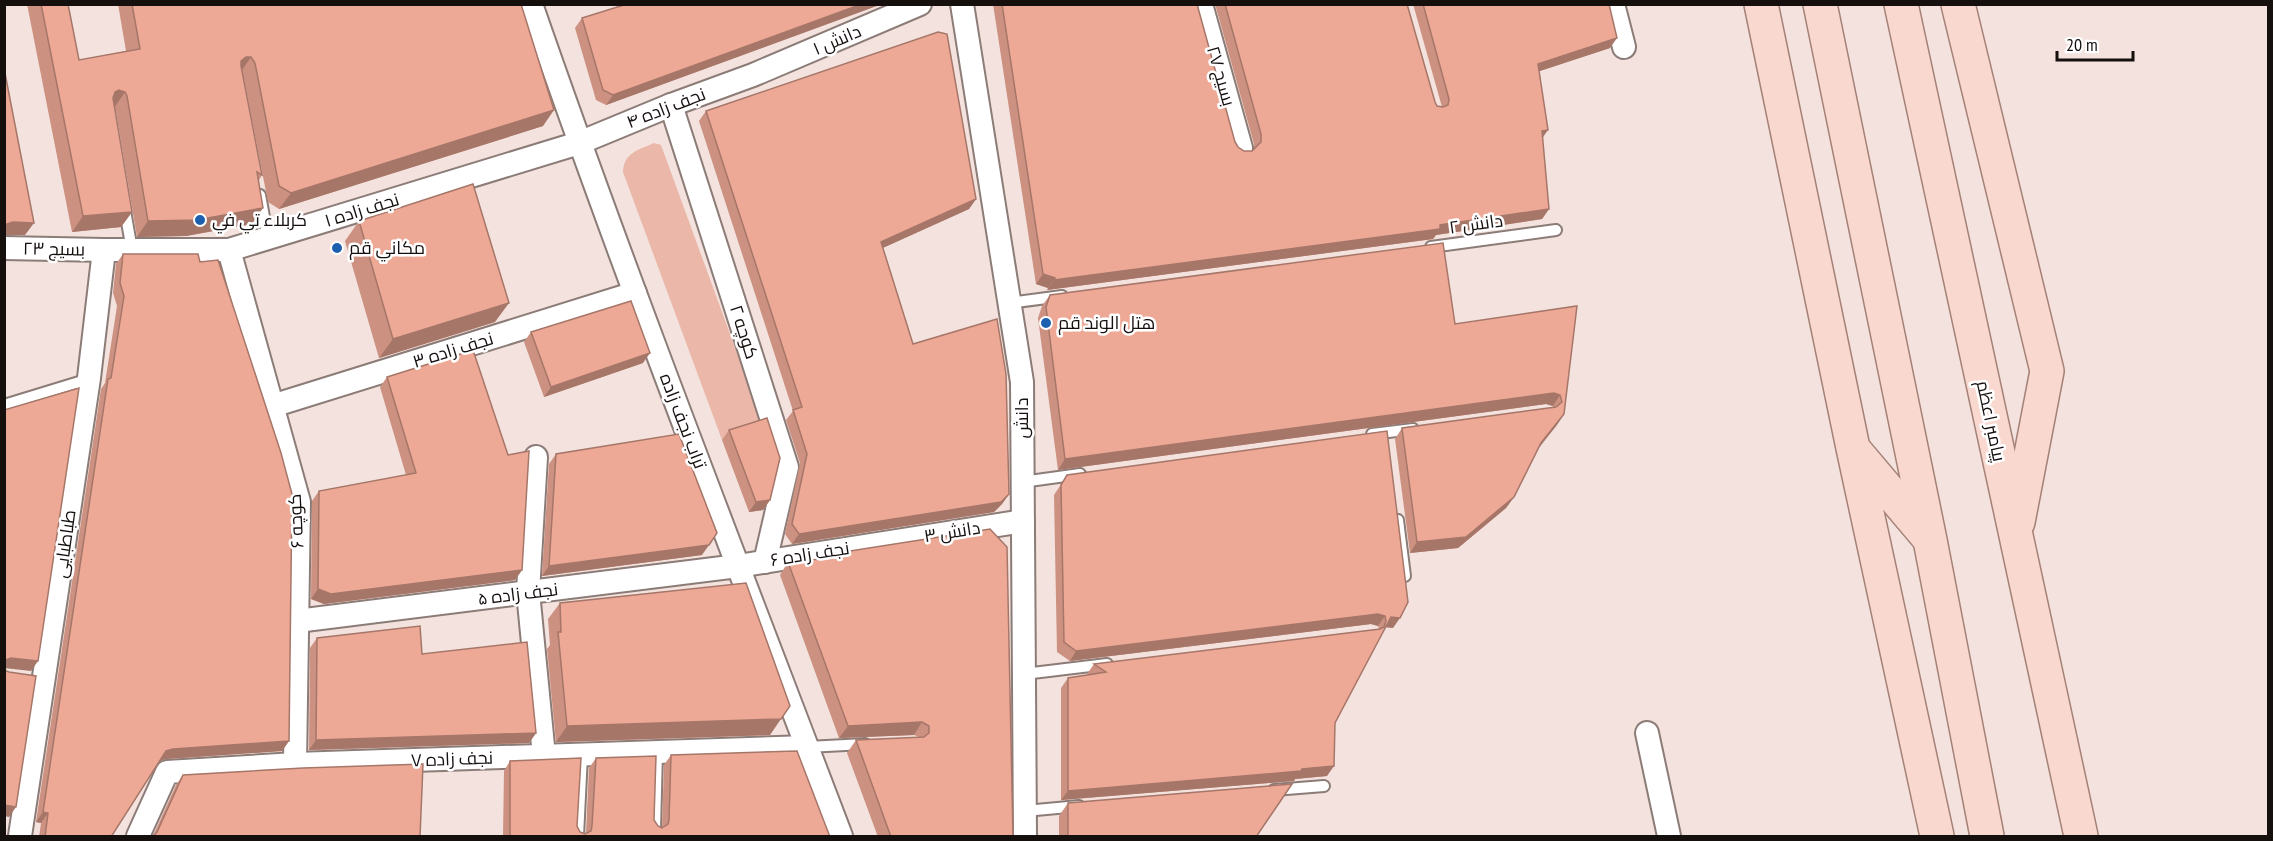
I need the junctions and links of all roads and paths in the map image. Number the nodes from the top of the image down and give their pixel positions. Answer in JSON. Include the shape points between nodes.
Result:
{"nodes":[{"id":1,"x":531,"y":4,"type":"edge"},
{"id":2,"x":920,"y":4,"type":"edge"},
{"id":3,"x":962,"y":4,"type":"edge"},
{"id":4,"x":1201,"y":4,"type":"edge"},
{"id":5,"x":1613,"y":4,"type":"edge"},
{"id":6,"x":1761,"y":4,"type":"edge"},
{"id":7,"x":1820,"y":4,"type":"edge"},
{"id":8,"x":1901,"y":4,"type":"edge"},
{"id":9,"x":1958,"y":4,"type":"edge"},
{"id":10,"x":1624,"y":47,"type":"dead end"},
{"id":11,"x":753,"y":75,"type":"joint"},
{"id":12,"x":671,"y":105,"type":"junction"},
{"id":13,"x":579,"y":142,"type":"junction"},
{"id":14,"x":1241,"y":148,"type":"edge"},
{"id":15,"x":257,"y":182,"type":"edge"},
{"id":16,"x":122,"y":193,"type":"edge"},
{"id":17,"x":1556,"y":230,"type":"dead end"},
{"id":18,"x":268,"y":239,"type":"junction"},
{"id":19,"x":4,"y":248,"type":"edge"},
{"id":20,"x":1416,"y":249,"type":"edge"},
{"id":21,"x":104,"y":250,"type":"junction"},
{"id":22,"x":132,"y":250,"type":"junction"},
{"id":23,"x":229,"y":250,"type":"junction"},
{"id":24,"x":635,"y":293,"type":"junction"},
{"id":25,"x":1078,"y":294,"type":"edge"},
{"id":26,"x":1008,"y":303,"type":"junction"},
{"id":27,"x":89,"y":378,"type":"junction"},
{"id":28,"x":4,"y":405,"type":"edge"},
{"id":29,"x":272,"y":406,"type":"junction"},
{"id":30,"x":1420,"y":428,"type":"edge"},
{"id":31,"x":1362,"y":436,"type":"edge"},
{"id":32,"x":1853,"y":448,"type":"junction"},
{"id":33,"x":536,"y":457,"type":"dead end"},
{"id":34,"x":1093,"y":472,"type":"edge"},
{"id":35,"x":1022,"y":482,"type":"junction"},
{"id":36,"x":1396,"y":510,"type":"edge"},
{"id":37,"x":1023,"y":521,"type":"junction"},
{"id":38,"x":2016,"y":536,"type":"junction"},
{"id":39,"x":1930,"y":540,"type":"junction"},
{"id":40,"x":882,"y":543,"type":"joint"},
{"id":41,"x":765,"y":562,"type":"junction"},
{"id":42,"x":738,"y":566,"type":"junction"},
{"id":43,"x":1406,"y":576,"type":"edge"},
{"id":44,"x":528,"y":592,"type":"junction"},
{"id":45,"x":297,"y":621,"type":"junction"},
{"id":46,"x":1117,"y":663,"type":"edge"},
{"id":47,"x":1024,"y":674,"type":"junction"},
{"id":48,"x":1647,"y":733,"type":"dead end"},
{"id":49,"x":878,"y":744,"type":"edge"},
{"id":50,"x":807,"y":747,"type":"junction"},
{"id":51,"x":657,"y":752,"type":"junction"},
{"id":52,"x":582,"y":754,"type":"junction"},
{"id":53,"x":544,"y":756,"type":"junction"},
{"id":54,"x":295,"y":764,"type":"junction"},
{"id":55,"x":1324,"y":786,"type":"dead end"},
{"id":56,"x":1267,"y":791,"type":"edge"},
{"id":57,"x":1094,"y":805,"type":"edge"},
{"id":58,"x":1025,"y":811,"type":"junction"},
{"id":59,"x":655,"y":830,"type":"edge"},
{"id":60,"x":15,"y":832,"type":"edge"},
{"id":61,"x":138,"y":837,"type":"edge"},
{"id":62,"x":578,"y":837,"type":"edge"},
{"id":63,"x":841,"y":837,"type":"edge"},
{"id":64,"x":1025,"y":837,"type":"edge"},
{"id":65,"x":1669,"y":837,"type":"edge"},
{"id":66,"x":1937,"y":837,"type":"edge"},
{"id":67,"x":1987,"y":837,"type":"edge"},
{"id":68,"x":2081,"y":837,"type":"edge"}],
"edges":[{"from":1,"to":13,"type":"street","name":"تراب نجف زاده"},
{"from":2,"to":11,"type":"street","name":"دانش ۱"},
{"from":3,"to":26,"type":"street","name":"دانش"},
{"from":4,"to":14,"type":"street","name":"بسیج ۲۷"},
{"from":5,"to":10,"type":"street"},
{"from":6,"to":32,"type":"main road"},
{"from":7,"to":39,"type":"main road"},
{"from":8,"to":38,"type":"main road","name":"پیامبر اعظم"},
{"from":9,"to":38,"type":"main road","via":[[2048,371]]},
{"from":11,"to":12,"type":"street","name":"نجف زاده ۴"},
{"from":12,"to":13,"type":"street","name":"نجف زاده ۴"},
{"from":12,"to":41,"type":"street","name":"کوچه ۲","via":[[787,467]]},
{"from":13,"to":18,"type":"street","name":"نجف زاده ۱"},
{"from":13,"to":24,"type":"street","name":"تراب نجف زاده"},
{"from":15,"to":18,"type":"lane"},
{"from":16,"to":22,"type":"lane"},
{"from":17,"to":20,"type":"lane","name":"دانش ۲"},
{"from":18,"to":23,"type":"street","name":"نجف زاده ۱"},
{"from":19,"to":21,"type":"street","name":"بسیج ۲۳"},
{"from":21,"to":22,"type":"street","name":"نجف زاده ۱"},
{"from":21,"to":27,"type":"street","name":"طباطبایی"},
{"from":22,"to":23,"type":"street","name":"نجف زاده ۱"},
{"from":23,"to":29,"type":"street","name":"کوچه ۶"},
{"from":24,"to":29,"type":"street","name":"نجف زاده ۳"},
{"from":24,"to":42,"type":"street","name":"تراب نجف زاده"},
{"from":25,"to":26,"type":"lane"},
{"from":26,"to":35,"type":"street","name":"دانش","via":[[1022,382]]},
{"from":27,"to":28,"type":"lane"},
{"from":27,"to":60,"type":"street","name":"طباطبایی"},
{"from":29,"to":45,"type":"street","name":"کوچه ۶","via":[[299,502]]},
{"from":30,"to":31,"type":"lane","via":[[1386,438]]},
{"from":32,"to":39,"type":"main road"},
{"from":32,"to":66,"type":"main road"},
{"from":33,"to":44,"type":"street"},
{"from":34,"to":35,"type":"lane"},
{"from":35,"to":37,"type":"street","name":"دانش"},
{"from":36,"to":43,"type":"lane"},
{"from":37,"to":40,"type":"street","name":"دانش ۳"},
{"from":37,"to":47,"type":"street","name":"دانش"},
{"from":38,"to":68,"type":"main road","name":"پیامبر اعظم"},
{"from":39,"to":67,"type":"main road"},
{"from":40,"to":41,"type":"street","name":"نجف زاده ۶"},
{"from":41,"to":42,"type":"street","name":"نجف زاده ۶"},
{"from":42,"to":44,"type":"street","name":"نجف زاده ۵"},
{"from":42,"to":50,"type":"street","name":"تراب نجف زاده"},
{"from":44,"to":45,"type":"street","name":"نجف زاده ۵"},
{"from":44,"to":53,"type":"street"},
{"from":45,"to":54,"type":"street","name":"کوچه ۶"},
{"from":46,"to":47,"type":"lane"},
{"from":47,"to":58,"type":"street","name":"دانش"},
{"from":48,"to":65,"type":"street"},
{"from":49,"to":50,"type":"lane"},
{"from":50,"to":51,"type":"street","name":"نجف زاده ۷"},
{"from":50,"to":63,"type":"street","name":"تراب نجف زاده"},
{"from":51,"to":52,"type":"street","name":"نجف زاده ۷"},
{"from":51,"to":59,"type":"lane"},
{"from":52,"to":53,"type":"street","name":"نجف زاده ۷"},
{"from":52,"to":62,"type":"lane"},
{"from":53,"to":54,"type":"street","name":"نجف زاده ۷"},
{"from":54,"to":61,"type":"street","name":"نجف زاده ۷","via":[[167,772]]},
{"from":55,"to":56,"type":"lane"},
{"from":57,"to":58,"type":"lane"},
{"from":58,"to":64,"type":"street","name":"دانش"}]}
